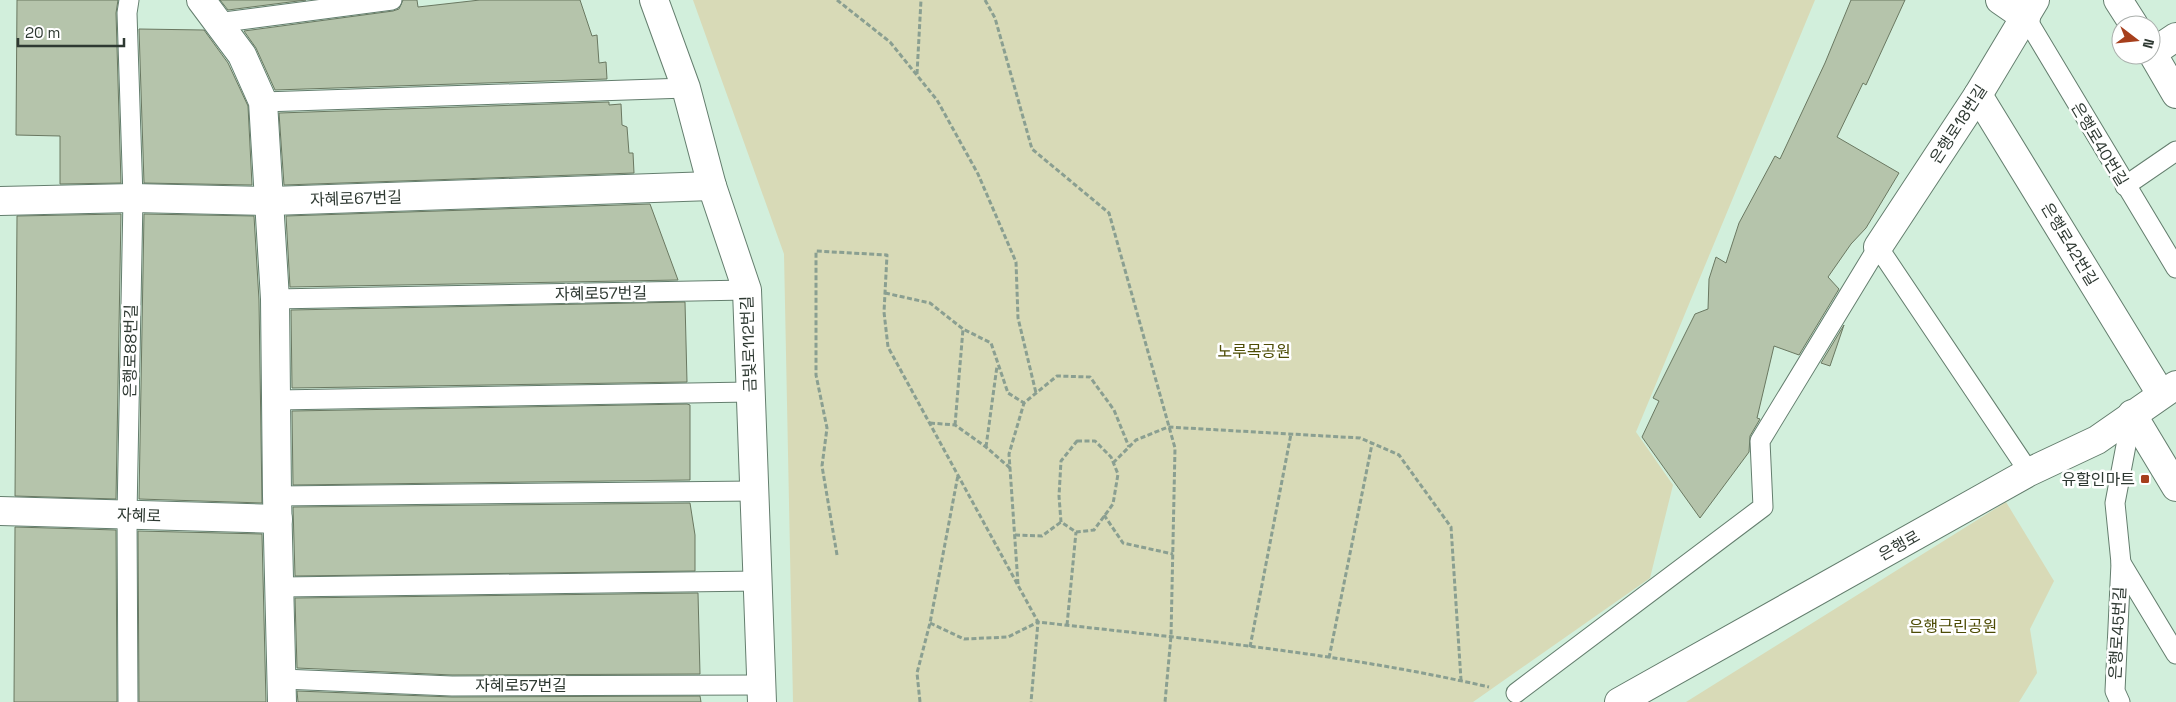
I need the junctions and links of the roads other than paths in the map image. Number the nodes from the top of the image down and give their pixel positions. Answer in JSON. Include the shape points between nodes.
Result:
{"nodes":[{"id":1,"x":129,"y":0,"type":"edge"},
{"id":2,"x":201,"y":0,"type":"edge"},
{"id":3,"x":392,"y":0,"type":"edge"},
{"id":4,"x":654,"y":0,"type":"edge"},
{"id":5,"x":2000,"y":0,"type":"edge"},
{"id":6,"x":2118,"y":0,"type":"edge"},
{"id":7,"x":2030,"y":9,"type":"edge"},
{"id":8,"x":2128,"y":15,"type":"edge"},
{"id":9,"x":217,"y":23,"type":"junction"},
{"id":10,"x":2176,"y":36,"type":"edge"},
{"id":11,"x":2161,"y":46,"type":"edge"},
{"id":12,"x":2159,"y":65,"type":"edge"},
{"id":13,"x":686,"y":88,"type":"junction"},
{"id":14,"x":2176,"y":94,"type":"edge"},
{"id":15,"x":1978,"y":95,"type":"junction"},
{"id":16,"x":263,"y":102,"type":"junction"},
{"id":17,"x":2176,"y":151,"type":"edge"},
{"id":18,"x":712,"y":186,"type":"junction"},
{"id":19,"x":2125,"y":186,"type":"junction"},
{"id":20,"x":133,"y":198,"type":"junction"},
{"id":21,"x":0,"y":201,"type":"edge"},
{"id":22,"x":271,"y":201,"type":"junction"},
{"id":23,"x":1878,"y":247,"type":"junction"},
{"id":24,"x":2176,"y":268,"type":"edge"},
{"id":25,"x":747,"y":290,"type":"junction"},
{"id":26,"x":276,"y":299,"type":"junction"},
{"id":27,"x":2168,"y":389,"type":"edge"},
{"id":28,"x":750,"y":392,"type":"junction"},
{"id":29,"x":277,"y":400,"type":"junction"},
{"id":30,"x":2132,"y":414,"type":"junction"},
{"id":31,"x":2029,"y":472,"type":"junction"},
{"id":32,"x":2176,"y":488,"type":"edge"},
{"id":33,"x":755,"y":491,"type":"junction"},
{"id":34,"x":278,"y":508,"type":"junction"},
{"id":35,"x":0,"y":511,"type":"edge"},
{"id":36,"x":128,"y":515,"type":"junction"},
{"id":37,"x":2121,"y":563,"type":"junction"},
{"id":38,"x":758,"y":581,"type":"junction"},
{"id":39,"x":281,"y":587,"type":"junction"},
{"id":40,"x":2176,"y":654,"type":"edge"},
{"id":41,"x":282,"y":691,"type":"edge"},
{"id":42,"x":761,"y":693,"type":"edge"},
{"id":43,"x":1516,"y":693,"type":"road end"},
{"id":44,"x":451,"y":694,"type":"edge"},
{"id":45,"x":588,"y":694,"type":"edge"},
{"id":46,"x":128,"y":702,"type":"edge"},
{"id":47,"x":1619,"y":702,"type":"edge"},
{"id":48,"x":2120,"y":702,"type":"edge"}],
"edges":[{"from":1,"to":20,"type":"lane","name":"은행로88번길"},
{"from":2,"to":9,"type":"street","name":"자혜로57번길"},
{"from":3,"to":9,"type":"lane"},
{"from":4,"to":13,"type":"street","name":"금빛로112번길"},
{"from":5,"to":7,"type":"street"},
{"from":6,"to":8,"type":"street"},
{"from":7,"to":15,"type":"street","name":"은행로18번길"},
{"from":7,"to":19,"type":"lane","name":"은행로40번길"},
{"from":9,"to":16,"type":"street","name":"자혜로57번길","via":[[242,55]]},
{"from":10,"to":11,"type":"street"},
{"from":12,"to":14,"type":"street"},
{"from":13,"to":16,"type":"lane"},
{"from":13,"to":18,"type":"street","name":"금빛로112번길"},
{"from":15,"to":23,"type":"street","name":"은행로18번길"},
{"from":15,"to":27,"type":"street","name":"은행로42번길"},
{"from":16,"to":22,"type":"street","name":"자혜로57번길"},
{"from":17,"to":19,"type":"lane"},
{"from":18,"to":22,"type":"street","name":"자혜로67번길"},
{"from":18,"to":25,"type":"street","name":"금빛로112번길"},
{"from":19,"to":24,"type":"lane","name":"은행로40번길"},
{"from":20,"to":21,"type":"street","name":"자혜로67번길"},
{"from":20,"to":22,"type":"street","name":"자혜로67번길"},
{"from":20,"to":36,"type":"lane","name":"은행로88번길"},
{"from":22,"to":26,"type":"street","name":"자혜로57번길"},
{"from":23,"to":31,"type":"lane"},
{"from":23,"to":43,"type":"lane","name":"은행로18번길","via":[[1760,441],[1763,507]]},
{"from":25,"to":26,"type":"lane","name":"자혜로57번길"},
{"from":25,"to":28,"type":"street","name":"금빛로112번길"},
{"from":26,"to":29,"type":"street","name":"자혜로57번길"},
{"from":27,"to":30,"type":"street","name":"은행로"},
{"from":28,"to":29,"type":"lane"},
{"from":28,"to":33,"type":"street","name":"금빛로112번길"},
{"from":29,"to":34,"type":"street","name":"자혜로57번길"},
{"from":30,"to":31,"type":"street","name":"은행로","via":[[2097,440]]},
{"from":30,"to":32,"type":"street"},
{"from":30,"to":37,"type":"lane","name":"은행로45번길","via":[[2115,503]]},
{"from":31,"to":47,"type":"street","name":"은행로"},
{"from":33,"to":34,"type":"lane"},
{"from":33,"to":38,"type":"street","name":"금빛로112번길"},
{"from":34,"to":36,"type":"street","name":"자혜로"},
{"from":34,"to":39,"type":"street","name":"자혜로57번길"},
{"from":35,"to":36,"type":"street","name":"자혜로"},
{"from":36,"to":46,"type":"lane","name":"은행로88번길"},
{"from":37,"to":40,"type":"lane","name":"은행로45번길"},
{"from":37,"to":48,"type":"lane","name":"은행로45번길","via":[[2114,691]]},
{"from":38,"to":39,"type":"lane"},
{"from":38,"to":42,"type":"street","name":"금빛로112번길"},
{"from":39,"to":41,"type":"street","name":"자혜로57번길"},
{"from":41,"to":44,"type":"lane","name":"자혜로57번길"},
{"from":42,"to":45,"type":"lane","name":"자혜로57번길"},
{"from":44,"to":45,"type":"lane","name":"자혜로57번길"}]}
